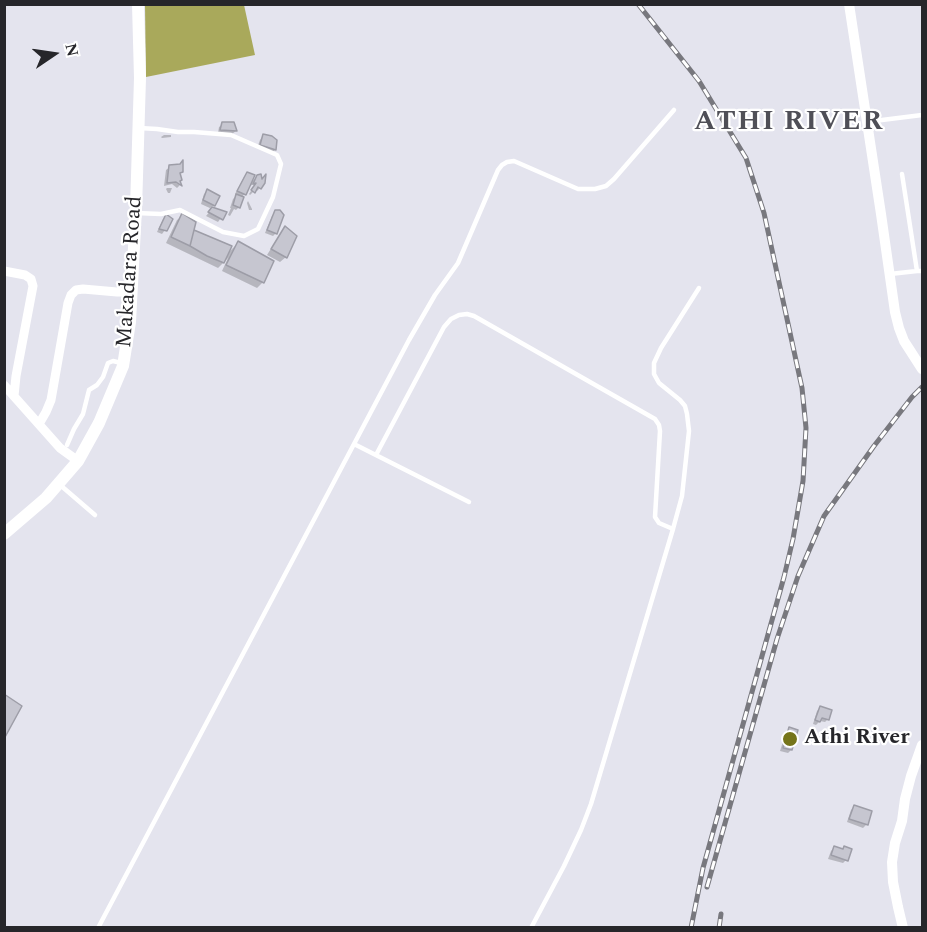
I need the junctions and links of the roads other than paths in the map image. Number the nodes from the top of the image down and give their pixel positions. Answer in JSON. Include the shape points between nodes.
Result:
{"nodes":[{"id":1,"x":138,"y":4,"type":"edge"},
{"id":2,"x":849,"y":4,"type":"edge"},
{"id":3,"x":674,"y":110,"type":"dead end"},
{"id":4,"x":922,"y":115,"type":"edge"},
{"id":5,"x":866,"y":122,"type":"junction"},
{"id":6,"x":139,"y":128,"type":"junction"},
{"id":7,"x":902,"y":174,"type":"dead end"},
{"id":8,"x":136,"y":213,"type":"junction"},
{"id":9,"x":4,"y":271,"type":"edge"},
{"id":10,"x":920,"y":271,"type":"edge"},
{"id":11,"x":890,"y":274,"type":"junction"},
{"id":12,"x":699,"y":288,"type":"dead end"},
{"id":13,"x":132,"y":292,"type":"junction"},
{"id":14,"x":123,"y":363,"type":"junction"},
{"id":15,"x":922,"y":369,"type":"edge"},
{"id":16,"x":4,"y":385,"type":"edge"},
{"id":17,"x":14,"y":396,"type":"junction"},
{"id":18,"x":39,"y":424,"type":"junction"},
{"id":19,"x":67,"y":444,"type":"dead end"},
{"id":20,"x":354,"y":444,"type":"junction"},
{"id":21,"x":376,"y":455,"type":"junction"},
{"id":22,"x":78,"y":461,"type":"junction"},
{"id":23,"x":59,"y":484,"type":"junction"},
{"id":24,"x":469,"y":502,"type":"dead end"},
{"id":25,"x":95,"y":515,"type":"dead end"},
{"id":26,"x":673,"y":529,"type":"junction"},
{"id":27,"x":4,"y":534,"type":"edge"},
{"id":28,"x":922,"y":745,"type":"edge"},
{"id":29,"x":98,"y":927,"type":"edge"},
{"id":30,"x":531,"y":927,"type":"edge"},
{"id":31,"x":903,"y":927,"type":"edge"}],
"edges":[{"from":1,"to":6,"type":"main road","name":"Makadara Road"},
{"from":2,"to":5,"type":"street"},
{"from":3,"to":20,"type":"lane","via":[[606,186],[578,189],[514,161],[502,165],[458,263],[426,310]]},
{"from":4,"to":5,"type":"lane"},
{"from":5,"to":11,"type":"street"},
{"from":6,"to":8,"type":"main road","name":"Makadara Road"},
{"from":6,"to":8,"type":"lane","via":[[231,135],[277,155],[281,164],[273,197],[258,229],[244,236],[223,232],[180,210]]},
{"from":7,"to":10,"type":"lane"},
{"from":8,"to":13,"type":"main road","name":"Makadara Road"},
{"from":9,"to":17,"type":"street","via":[[25,275],[32,279],[33,286]]},
{"from":10,"to":11,"type":"lane"},
{"from":11,"to":15,"type":"street","via":[[899,328]]},
{"from":12,"to":26,"type":"lane","via":[[654,363],[659,383],[685,406],[689,431]]},
{"from":13,"to":14,"type":"main road","name":"Makadara Road"},
{"from":13,"to":18,"type":"street","via":[[83,289],[71,295],[51,400]]},
{"from":14,"to":19,"type":"lane","via":[[108,363],[103,377],[89,390],[83,414]]},
{"from":14,"to":22,"type":"main road","name":"Makadara Road","via":[[116,386]]},
{"from":16,"to":17,"type":"street"},
{"from":17,"to":18,"type":"street"},
{"from":18,"to":22,"type":"street"},
{"from":20,"to":21,"type":"lane"},
{"from":20,"to":29,"type":"lane"},
{"from":21,"to":24,"type":"lane"},
{"from":21,"to":26,"type":"lane","via":[[444,327],[451,319],[466,314],[659,424],[655,517]]},
{"from":22,"to":23,"type":"main road","name":"Makadara Road"},
{"from":23,"to":25,"type":"lane"},
{"from":23,"to":27,"type":"main road","name":"Makadara Road"},
{"from":26,"to":30,"type":"lane","via":[[591,804]]},
{"from":28,"to":31,"type":"street","via":[[891,862]]}]}
